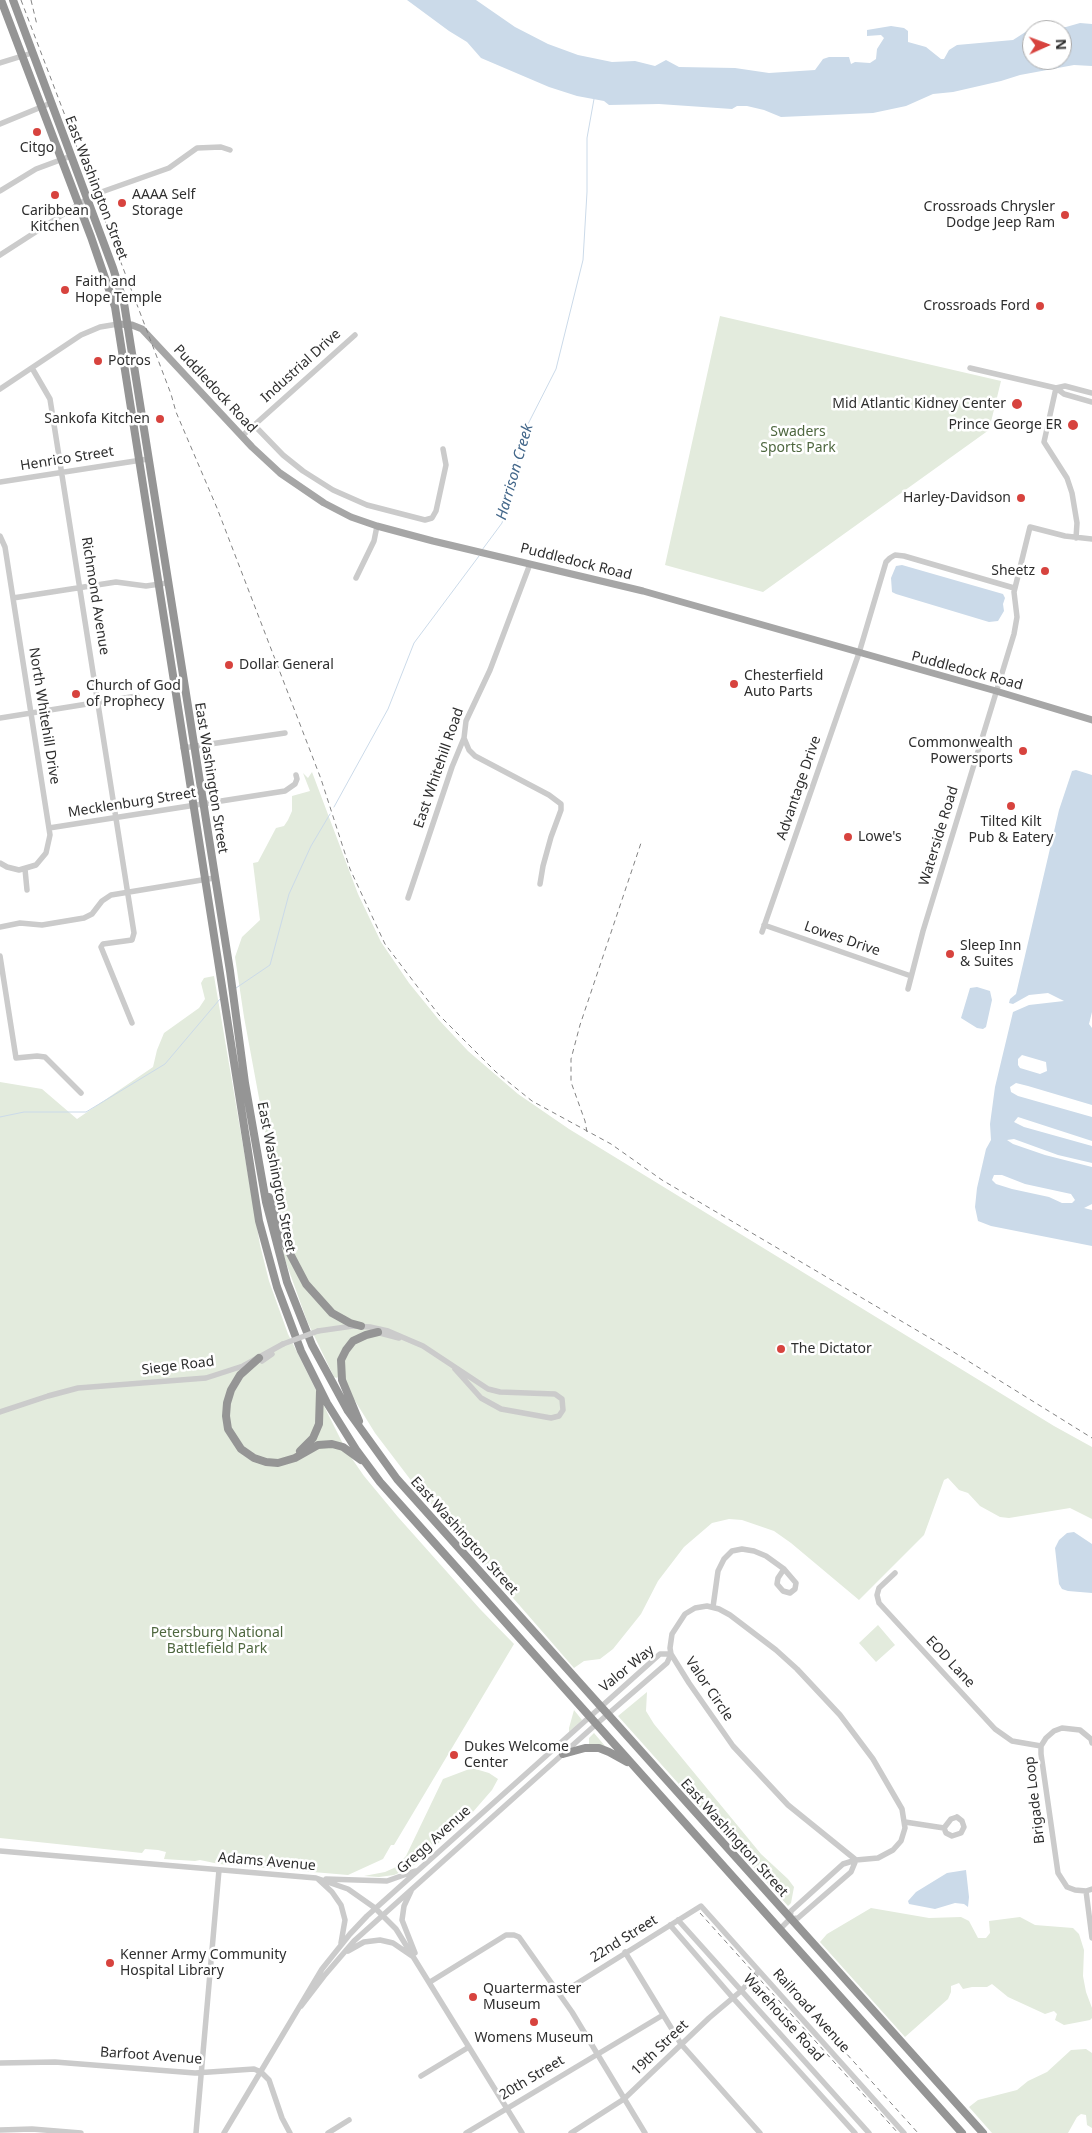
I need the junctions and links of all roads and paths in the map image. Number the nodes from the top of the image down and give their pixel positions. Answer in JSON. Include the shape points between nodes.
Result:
{"nodes":[{"id":1,"x":1,"y":0,"type":"edge"},
{"id":2,"x":13,"y":0,"type":"edge"},
{"id":3,"x":32,"y":53,"type":"junction"},
{"id":4,"x":22,"y":55,"type":"junction"},
{"id":5,"x":0,"y":63,"type":"edge"},
{"id":6,"x":51,"y":103,"type":"junction"},
{"id":7,"x":42,"y":107,"type":"junction"},
{"id":8,"x":0,"y":124,"type":"edge"},
{"id":9,"x":230,"y":150,"type":"dead end"},
{"id":10,"x":71,"y":156,"type":"junction"},
{"id":11,"x":61,"y":159,"type":"junction"},
{"id":12,"x":0,"y":191,"type":"edge"},
{"id":13,"x":87,"y":199,"type":"junction"},
{"id":14,"x":79,"y":205,"type":"junction"},
{"id":15,"x":0,"y":255,"type":"edge"},
{"id":16,"x":118,"y":324,"type":"junction"},
{"id":17,"x":128,"y":325,"type":"junction"},
{"id":18,"x":355,"y":335,"type":"dead end"},
{"id":19,"x":32,"y":368,"type":"junction"},
{"id":20,"x":970,"y":368,"type":"dead end"},
{"id":21,"x":1056,"y":388,"type":"junction"},
{"id":22,"x":0,"y":389,"type":"edge"},
{"id":23,"x":1092,"y":393,"type":"edge"},
{"id":24,"x":1092,"y":402,"type":"edge"},
{"id":25,"x":254,"y":425,"type":"junction"},
{"id":26,"x":242,"y":436,"type":"junction"},
{"id":27,"x":443,"y":448,"type":"dead end"},
{"id":28,"x":148,"y":459,"type":"junction"},
{"id":29,"x":138,"y":460,"type":"junction"},
{"id":30,"x":62,"y":472,"type":"junction"},
{"id":31,"x":0,"y":482,"type":"edge"},
{"id":32,"x":377,"y":526,"type":"junction"},
{"id":33,"x":0,"y":536,"type":"edge"},
{"id":34,"x":1076,"y":538,"type":"junction"},
{"id":35,"x":1092,"y":539,"type":"edge"},
{"id":36,"x":530,"y":564,"type":"junction"},
{"id":37,"x":356,"y":578,"type":"dead end"},
{"id":38,"x":167,"y":583,"type":"junction"},
{"id":39,"x":157,"y":584,"type":"junction"},
{"id":40,"x":81,"y":587,"type":"junction"},
{"id":41,"x":1014,"y":588,"type":"junction"},
{"id":42,"x":13,"y":598,"type":"junction"},
{"id":43,"x":859,"y":653,"type":"junction"},
{"id":44,"x":996,"y":691,"type":"junction"},
{"id":45,"x":137,"y":696,"type":"dead end"},
{"id":46,"x":98,"y":701,"type":"junction"},
{"id":47,"x":31,"y":713,"type":"junction"},
{"id":48,"x":0,"y":718,"type":"edge"},
{"id":49,"x":1091,"y":719,"type":"edge"},
{"id":50,"x":285,"y":732,"type":"dead end"},
{"id":51,"x":464,"y":738,"type":"junction"},
{"id":52,"x":193,"y":746,"type":"junction"},
{"id":53,"x":183,"y":748,"type":"junction"},
{"id":54,"x":296,"y":775,"type":"dead end"},
{"id":55,"x":202,"y":804,"type":"junction"},
{"id":56,"x":193,"y":806,"type":"junction"},
{"id":57,"x":116,"y":817,"type":"junction"},
{"id":58,"x":49,"y":828,"type":"junction"},
{"id":59,"x":0,"y":863,"type":"edge"},
{"id":60,"x":25,"y":869,"type":"junction"},
{"id":61,"x":214,"y":878,"type":"junction"},
{"id":62,"x":205,"y":880,"type":"junction"},
{"id":63,"x":540,"y":884,"type":"dead end"},
{"id":64,"x":27,"y":890,"type":"dead end"},
{"id":65,"x":128,"y":891,"type":"junction"},
{"id":66,"x":408,"y":898,"type":"dead end"},
{"id":67,"x":764,"y":925,"type":"junction"},
{"id":68,"x":0,"y":927,"type":"edge"},
{"id":69,"x":762,"y":932,"type":"dead end"},
{"id":70,"x":0,"y":956,"type":"edge"},
{"id":71,"x":911,"y":976,"type":"junction"},
{"id":72,"x":908,"y":989,"type":"dead end"},
{"id":73,"x":132,"y":1023,"type":"dead end"},
{"id":74,"x":81,"y":1093,"type":"dead end"},
{"id":75,"x":261,"y":1175,"type":"junction"},
{"id":76,"x":361,"y":1326,"type":"junction"},
{"id":77,"x":318,"y":1332,"type":"junction"},
{"id":78,"x":378,"y":1332,"type":"junction"},
{"id":79,"x":410,"y":1340,"type":"junction"},
{"id":80,"x":260,"y":1359,"type":"junction"},
{"id":81,"x":455,"y":1370,"type":"junction"},
{"id":82,"x":320,"y":1390,"type":"junction"},
{"id":83,"x":496,"y":1391,"type":"junction"},
{"id":84,"x":493,"y":1406,"type":"junction"},
{"id":85,"x":0,"y":1412,"type":"edge"},
{"id":86,"x":373,"y":1448,"type":"junction"},
{"id":87,"x":370,"y":1467,"type":"junction"},
{"id":88,"x":784,"y":1569,"type":"dead end"},
{"id":89,"x":895,"y":1573,"type":"dead end"},
{"id":90,"x":713,"y":1607,"type":"junction"},
{"id":91,"x":671,"y":1654,"type":"junction"},
{"id":92,"x":600,"y":1707,"type":"junction"},
{"id":93,"x":607,"y":1715,"type":"junction"},
{"id":94,"x":591,"y":1717,"type":"junction"},
{"id":95,"x":597,"y":1724,"type":"junction"},
{"id":96,"x":1092,"y":1740,"type":"edge"},
{"id":97,"x":1041,"y":1746,"type":"junction"},
{"id":98,"x":563,"y":1754,"type":"junction"},
{"id":99,"x":542,"y":1761,"type":"junction"},
{"id":100,"x":548,"y":1767,"type":"junction"},
{"id":101,"x":636,"y":1768,"type":"junction"},
{"id":102,"x":906,"y":1822,"type":"junction"},
{"id":103,"x":944,"y":1828,"type":"dead end"},
{"id":104,"x":0,"y":1850,"type":"edge"},
{"id":105,"x":856,"y":1860,"type":"junction"},
{"id":106,"x":423,"y":1867,"type":"junction"},
{"id":107,"x":218,"y":1870,"type":"junction"},
{"id":108,"x":316,"y":1878,"type":"junction"},
{"id":109,"x":416,"y":1885,"type":"junction"},
{"id":110,"x":1089,"y":1890,"type":"edge"},
{"id":111,"x":701,"y":1906,"type":"joint"},
{"id":112,"x":376,"y":1908,"type":"junction"},
{"id":113,"x":382,"y":1915,"type":"junction"},
{"id":114,"x":790,"y":1919,"type":"junction"},
{"id":115,"x":678,"y":1920,"type":"junction"},
{"id":116,"x":670,"y":1925,"type":"junction"},
{"id":117,"x":780,"y":1929,"type":"junction"},
{"id":118,"x":1092,"y":1938,"type":"edge"},
{"id":119,"x":340,"y":1946,"type":"junction"},
{"id":120,"x":625,"y":1952,"type":"junction"},
{"id":121,"x":340,"y":1956,"type":"junction"},
{"id":122,"x":421,"y":1966,"type":"junction"},
{"id":123,"x":759,"y":1971,"type":"junction"},
{"id":124,"x":430,"y":1982,"type":"junction"},
{"id":125,"x":741,"y":1992,"type":"junction"},
{"id":126,"x":560,"y":1994,"type":"junction"},
{"id":127,"x":733,"y":1998,"type":"junction"},
{"id":128,"x":301,"y":2006,"type":"junction"},
{"id":129,"x":663,"y":2015,"type":"junction"},
{"id":130,"x":680,"y":2044,"type":"junction"},
{"id":131,"x":469,"y":2047,"type":"junction"},
{"id":132,"x":597,"y":2053,"type":"junction"},
{"id":133,"x":0,"y":2063,"type":"edge"},
{"id":134,"x":202,"y":2072,"type":"junction"},
{"id":135,"x":261,"y":2072,"type":"junction"},
{"id":136,"x":422,"y":2076,"type":"dead end"},
{"id":137,"x":624,"y":2098,"type":"junction"},
{"id":138,"x":507,"y":2108,"type":"junction"},
{"id":139,"x":349,"y":2120,"type":"dead end"},
{"id":140,"x":0,"y":2130,"type":"edge"},
{"id":141,"x":81,"y":2133,"type":"edge"},
{"id":142,"x":196,"y":2133,"type":"edge"},
{"id":143,"x":224,"y":2133,"type":"edge"},
{"id":144,"x":290,"y":2133,"type":"edge"},
{"id":145,"x":328,"y":2133,"type":"edge"},
{"id":146,"x":466,"y":2133,"type":"edge"},
{"id":147,"x":522,"y":2133,"type":"edge"},
{"id":148,"x":570,"y":2133,"type":"edge"},
{"id":149,"x":645,"y":2133,"type":"edge"},
{"id":150,"x":760,"y":2133,"type":"edge"},
{"id":151,"x":855,"y":2133,"type":"edge"},
{"id":152,"x":869,"y":2133,"type":"edge"},
{"id":153,"x":904,"y":2133,"type":"edge"},
{"id":154,"x":962,"y":2133,"type":"edge"},
{"id":155,"x":982,"y":2133,"type":"edge"}],
"edges":[{"from":1,"to":4,"type":"highway","name":"East Washington Street"},
{"from":2,"to":3,"type":"highway","name":"East Washington Street"},
{"from":3,"to":4,"type":"street"},
{"from":3,"to":6,"type":"highway","name":"East Washington Street"},
{"from":4,"to":5,"type":"street"},
{"from":4,"to":7,"type":"highway","name":"East Washington Street"},
{"from":6,"to":7,"type":"street"},
{"from":6,"to":10,"type":"highway","name":"East Washington Street"},
{"from":7,"to":8,"type":"street"},
{"from":7,"to":11,"type":"highway","name":"East Washington Street"},
{"from":9,"to":13,"type":"street","via":[[198,148],[170,168]]},
{"from":10,"to":11,"type":"street"},
{"from":10,"to":13,"type":"highway","name":"East Washington Street"},
{"from":11,"to":12,"type":"street","via":[[36,169]]},
{"from":11,"to":14,"type":"highway","name":"East Washington Street"},
{"from":13,"to":14,"type":"street"},
{"from":13,"to":17,"type":"highway","name":"East Washington Street","via":[[120,288]]},
{"from":14,"to":15,"type":"street"},
{"from":14,"to":16,"type":"highway","name":"East Washington Street","via":[[111,293]]},
{"from":16,"to":17,"type":"main road","name":"Puddledock Road"},
{"from":16,"to":19,"type":"street","via":[[93,329]]},
{"from":16,"to":29,"type":"highway","name":"East Washington Street"},
{"from":17,"to":26,"type":"main road","name":"Puddledock Road","via":[[138,327],[148,335]]},
{"from":17,"to":28,"type":"highway","name":"East Washington Street"},
{"from":18,"to":25,"type":"street","name":"Industrial Drive"},
{"from":19,"to":22,"type":"street"},
{"from":19,"to":30,"type":"street","name":"Richmond Avenue","via":[[50,398]]},
{"from":20,"to":21,"type":"street"},
{"from":21,"to":23,"type":"street","via":[[1065,386]]},
{"from":21,"to":24,"type":"street","via":[[1064,394]]},
{"from":21,"to":34,"type":"street","via":[[1044,442],[1067,478],[1078,523]]},
{"from":25,"to":26,"type":"street","name":"Industrial Drive"},
{"from":25,"to":27,"type":"street","via":[[282,455],[333,490],[368,505],[425,520],[432,518],[436,511],[446,465]]},
{"from":26,"to":32,"type":"main road","name":"Puddledock Road","via":[[280,473],[307,493],[339,511]]},
{"from":28,"to":29,"type":"street","name":"Henrico Street"},
{"from":28,"to":38,"type":"highway","name":"East Washington Street"},
{"from":29,"to":30,"type":"street","name":"Henrico Street"},
{"from":29,"to":39,"type":"highway","name":"East Washington Street"},
{"from":30,"to":31,"type":"street","name":"Henrico Street"},
{"from":30,"to":40,"type":"street","name":"Richmond Avenue"},
{"from":32,"to":36,"type":"main road","name":"Puddledock Road"},
{"from":32,"to":37,"type":"street"},
{"from":33,"to":42,"type":"street","name":"North Whitehill Drive"},
{"from":34,"to":35,"type":"street"},
{"from":34,"to":41,"type":"street","via":[[1030,527]]},
{"from":36,"to":43,"type":"main road","name":"Puddledock Road"},
{"from":36,"to":51,"type":"street","name":"East Whitehill Road","via":[[490,670],[466,721]]},
{"from":38,"to":39,"type":"street"},
{"from":38,"to":52,"type":"highway","name":"East Washington Street"},
{"from":39,"to":40,"type":"street","via":[[139,586],[116,582]]},
{"from":39,"to":53,"type":"highway","name":"East Washington Street"},
{"from":40,"to":42,"type":"street"},
{"from":40,"to":46,"type":"street","name":"Richmond Avenue"},
{"from":41,"to":43,"type":"street","name":"Advantage Drive","via":[[895,555],[886,562]]},
{"from":41,"to":44,"type":"street","name":"Waterside Road","via":[[1017,617]]},
{"from":42,"to":47,"type":"street","name":"North Whitehill Drive"},
{"from":43,"to":44,"type":"main road","name":"Puddledock Road"},
{"from":43,"to":67,"type":"street","name":"Advantage Drive"},
{"from":44,"to":49,"type":"main road","name":"Puddledock Road"},
{"from":44,"to":71,"type":"street","name":"Waterside Road"},
{"from":45,"to":46,"type":"street"},
{"from":46,"to":47,"type":"street"},
{"from":46,"to":57,"type":"street","name":"Richmond Avenue"},
{"from":47,"to":48,"type":"street"},
{"from":47,"to":58,"type":"street","name":"North Whitehill Drive"},
{"from":50,"to":52,"type":"street"},
{"from":51,"to":63,"type":"street","via":[[475,756],[561,804]]},
{"from":51,"to":66,"type":"street","name":"East Whitehill Road"},
{"from":52,"to":53,"type":"street"},
{"from":52,"to":55,"type":"highway","name":"East Washington Street"},
{"from":53,"to":56,"type":"highway","name":"East Washington Street"},
{"from":54,"to":55,"type":"street","name":"Mecklenburg Street","via":[[295,784],[285,791]]},
{"from":55,"to":56,"type":"street","name":"Mecklenburg Street"},
{"from":55,"to":61,"type":"highway","name":"East Washington Street"},
{"from":56,"to":57,"type":"street","name":"Mecklenburg Street"},
{"from":56,"to":62,"type":"highway","name":"East Washington Street"},
{"from":57,"to":58,"type":"street","name":"Mecklenburg Street"},
{"from":57,"to":65,"type":"street","name":"Richmond Avenue"},
{"from":58,"to":60,"type":"street","name":"North Whitehill Drive","via":[[50,842],[46,853],[38,863]]},
{"from":59,"to":60,"type":"street","via":[[12,869]]},
{"from":60,"to":64,"type":"street"},
{"from":61,"to":62,"type":"street"},
{"from":61,"to":75,"type":"highway","name":"East Washington Street"},
{"from":62,"to":65,"type":"street"},
{"from":62,"to":82,"type":"highway","name":"East Washington Street","via":[[267,1255],[290,1325]]},
{"from":65,"to":68,"type":"street","via":[[106,898],[84,918]]},
{"from":65,"to":73,"type":"street","name":"Richmond Avenue","via":[[134,938],[101,947]]},
{"from":67,"to":69,"type":"street","name":"Advantage Drive"},
{"from":67,"to":71,"type":"street","name":"Lowes Drive"},
{"from":70,"to":74,"type":"street","via":[[16,1058],[45,1057]]},
{"from":71,"to":72,"type":"street","name":"Waterside Road"},
{"from":75,"to":76,"type":"highway","via":[[285,1244],[306,1284],[332,1313]]},
{"from":75,"to":86,"type":"highway","name":"East Washington Street","via":[[278,1253],[299,1315],[331,1382]]},
{"from":76,"to":77,"type":"street","name":"Siege Road"},
{"from":76,"to":79,"type":"street","name":"Siege Road","via":[[388,1331]]},
{"from":77,"to":78,"type":"street","name":"Siege Road"},
{"from":77,"to":80,"type":"street","name":"Siege Road","bridge":true,"via":[[284,1345]]},
{"from":78,"to":79,"type":"street","name":"Siege Road"},
{"from":78,"to":86,"type":"highway","via":[[351,1343],[342,1355],[340,1367],[347,1395]]},
{"from":79,"to":81,"type":"street","name":"Siege Road"},
{"from":80,"to":82,"type":"highway","via":[[240,1381],[229,1410],[236,1437],[257,1456],[282,1458],[305,1447],[319,1424]]},
{"from":80,"to":85,"type":"street","name":"Siege Road","via":[[206,1378],[78,1388]]},
{"from":80,"to":87,"type":"highway","via":[[240,1375],[226,1403],[228,1429],[241,1448],[258,1460],[278,1462],[295,1458],[318,1445],[332,1444],[349,1450]]},
{"from":81,"to":83,"type":"street","name":"Siege Road","via":[[482,1387]]},
{"from":81,"to":84,"type":"street","name":"Siege Road","via":[[475,1393]]},
{"from":82,"to":87,"type":"highway","name":"East Washington Street"},
{"from":83,"to":84,"type":"street","via":[[491,1398]]},
{"from":83,"to":84,"type":"street","name":"Siege Road","via":[[556,1394],[562,1399],[563,1410],[551,1418]]},
{"from":86,"to":92,"type":"highway","name":"East Washington Street","via":[[414,1499]]},
{"from":87,"to":94,"type":"highway","name":"East Washington Street"},
{"from":88,"to":90,"type":"street","via":[[754,1551],[742,1549],[732,1552],[718,1571]]},
{"from":89,"to":97,"type":"street","name":"EOD Lane","via":[[879,1588],[879,1603],[995,1729],[1012,1740]]},
{"from":90,"to":91,"type":"street","name":"Valor Circle","via":[[695,1608],[685,1614],[672,1634]]},
{"from":90,"to":102,"type":"street","via":[[730,1615],[776,1650],[826,1699],[873,1759]]},
{"from":91,"to":92,"type":"street","name":"Valor Way","via":[[660,1654]]},
{"from":91,"to":93,"type":"street","name":"Valor Way","via":[[667,1663]]},
{"from":91,"to":105,"type":"street","name":"Valor Circle","via":[[716,1724],[750,1767],[788,1805]]},
{"from":92,"to":93,"type":"highway","name":"East Washington Street"},
{"from":92,"to":94,"type":"street","name":"Gregg Avenue"},
{"from":93,"to":95,"type":"street","name":"Gregg Avenue"},
{"from":93,"to":114,"type":"highway","name":"East Washington Street"},
{"from":94,"to":95,"type":"highway","name":"East Washington Street"},
{"from":94,"to":99,"type":"street","name":"Gregg Avenue"},
{"from":95,"to":98,"type":"street","name":"Gregg Avenue"},
{"from":95,"to":101,"type":"highway","name":"East Washington Street"},
{"from":96,"to":97,"type":"street","name":"Brigade Loop","via":[[1080,1730],[1062,1728],[1054,1731]]},
{"from":97,"to":110,"type":"street","name":"Brigade Loop","via":[[1058,1873],[1067,1887]]},
{"from":98,"to":100,"type":"street","name":"Gregg Avenue"},
{"from":98,"to":101,"type":"highway","via":[[599,1748]]},
{"from":99,"to":100,"type":"street"},
{"from":99,"to":106,"type":"street","name":"Gregg Avenue"},
{"from":100,"to":109,"type":"street","name":"Gregg Avenue"},
{"from":101,"to":117,"type":"highway","name":"East Washington Street"},
{"from":102,"to":103,"type":"street"},
{"from":102,"to":105,"type":"street","via":[[901,1840],[888,1854]]},
{"from":104,"to":107,"type":"street","name":"Adams Avenue"},
{"from":105,"to":114,"type":"street","via":[[843,1864],[792,1911]]},
{"from":105,"to":114,"type":"street","via":[[851,1872],[798,1918]]},
{"from":106,"to":108,"type":"street","via":[[386,1881]]},
{"from":106,"to":112,"type":"street","name":"Gregg Avenue"},
{"from":107,"to":108,"type":"street","name":"Adams Avenue"},
{"from":107,"to":134,"type":"street"},
{"from":108,"to":112,"type":"street","name":"Adams Avenue","via":[[348,1888]]},
{"from":108,"to":119,"type":"street","via":[[337,1899],[343,1913],[345,1927]]},
{"from":109,"to":113,"type":"street","name":"Gregg Avenue"},
{"from":109,"to":122,"type":"street","via":[[404,1906],[402,1920]]},
{"from":110,"to":118,"type":"street"},
{"from":111,"to":115,"type":"street","name":"22nd Street"},
{"from":111,"to":123,"type":"street","name":"Railroad Avenue"},
{"from":112,"to":113,"type":"street","name":"Adams Avenue"},
{"from":112,"to":119,"type":"street","name":"Gregg Avenue"},
{"from":113,"to":121,"type":"street","name":"Gregg Avenue"},
{"from":113,"to":122,"type":"street","name":"Adams Avenue","via":[[396,1929]]},
{"from":114,"to":117,"type":"street"},
{"from":114,"to":155,"type":"highway","name":"East Washington Street"},
{"from":115,"to":116,"type":"street","name":"22nd Street"},
{"from":115,"to":125,"type":"street","name":"Warehouse Road"},
{"from":116,"to":120,"type":"street","name":"22nd Street"},
{"from":116,"to":127,"type":"street","name":"Warehouse Road"},
{"from":117,"to":154,"type":"highway","name":"East Washington Street"},
{"from":119,"to":128,"type":"street","name":"Gregg Avenue","via":[[322,1969]]},
{"from":120,"to":126,"type":"street","name":"22nd Street"},
{"from":120,"to":129,"type":"street"},
{"from":121,"to":122,"type":"street","via":[[359,1944],[380,1940],[398,1946]]},
{"from":121,"to":128,"type":"street","name":"Gregg Avenue"},
{"from":122,"to":124,"type":"street","name":"Adams Avenue"},
{"from":123,"to":125,"type":"street","name":"19th Street"},
{"from":123,"to":153,"type":"street","name":"Railroad Avenue"},
{"from":124,"to":126,"type":"street","via":[[506,1935],[514,1935],[522,1941]]},
{"from":124,"to":131,"type":"street","name":"Adams Avenue"},
{"from":125,"to":127,"type":"street","name":"19th Street"},
{"from":125,"to":152,"type":"street","name":"Warehouse Road"},
{"from":126,"to":132,"type":"street"},
{"from":127,"to":130,"type":"street","name":"19th Street"},
{"from":127,"to":151,"type":"street","name":"Warehouse Road"},
{"from":128,"to":135,"type":"street","name":"Gregg Avenue"},
{"from":129,"to":130,"type":"street"},
{"from":129,"to":132,"type":"street","name":"20th Street"},
{"from":130,"to":137,"type":"street","name":"19th Street"},
{"from":130,"to":150,"type":"street"},
{"from":131,"to":136,"type":"street"},
{"from":131,"to":138,"type":"street","name":"Adams Avenue"},
{"from":132,"to":137,"type":"street"},
{"from":132,"to":138,"type":"street","name":"20th Street"},
{"from":133,"to":134,"type":"street","name":"Barfoot Avenue","via":[[55,2062]]},
{"from":134,"to":135,"type":"street","name":"Barfoot Avenue","via":[[248,2068]]},
{"from":134,"to":142,"type":"street"},
{"from":135,"to":143,"type":"street","name":"Gregg Avenue"},
{"from":135,"to":144,"type":"street","via":[[269,2080]]},
{"from":137,"to":148,"type":"street","name":"19th Street"},
{"from":137,"to":149,"type":"street"},
{"from":138,"to":146,"type":"street","name":"20th Street"},
{"from":138,"to":147,"type":"street","name":"Adams Avenue"},
{"from":139,"to":145,"type":"street"},
{"from":140,"to":141,"type":"street"}]}
